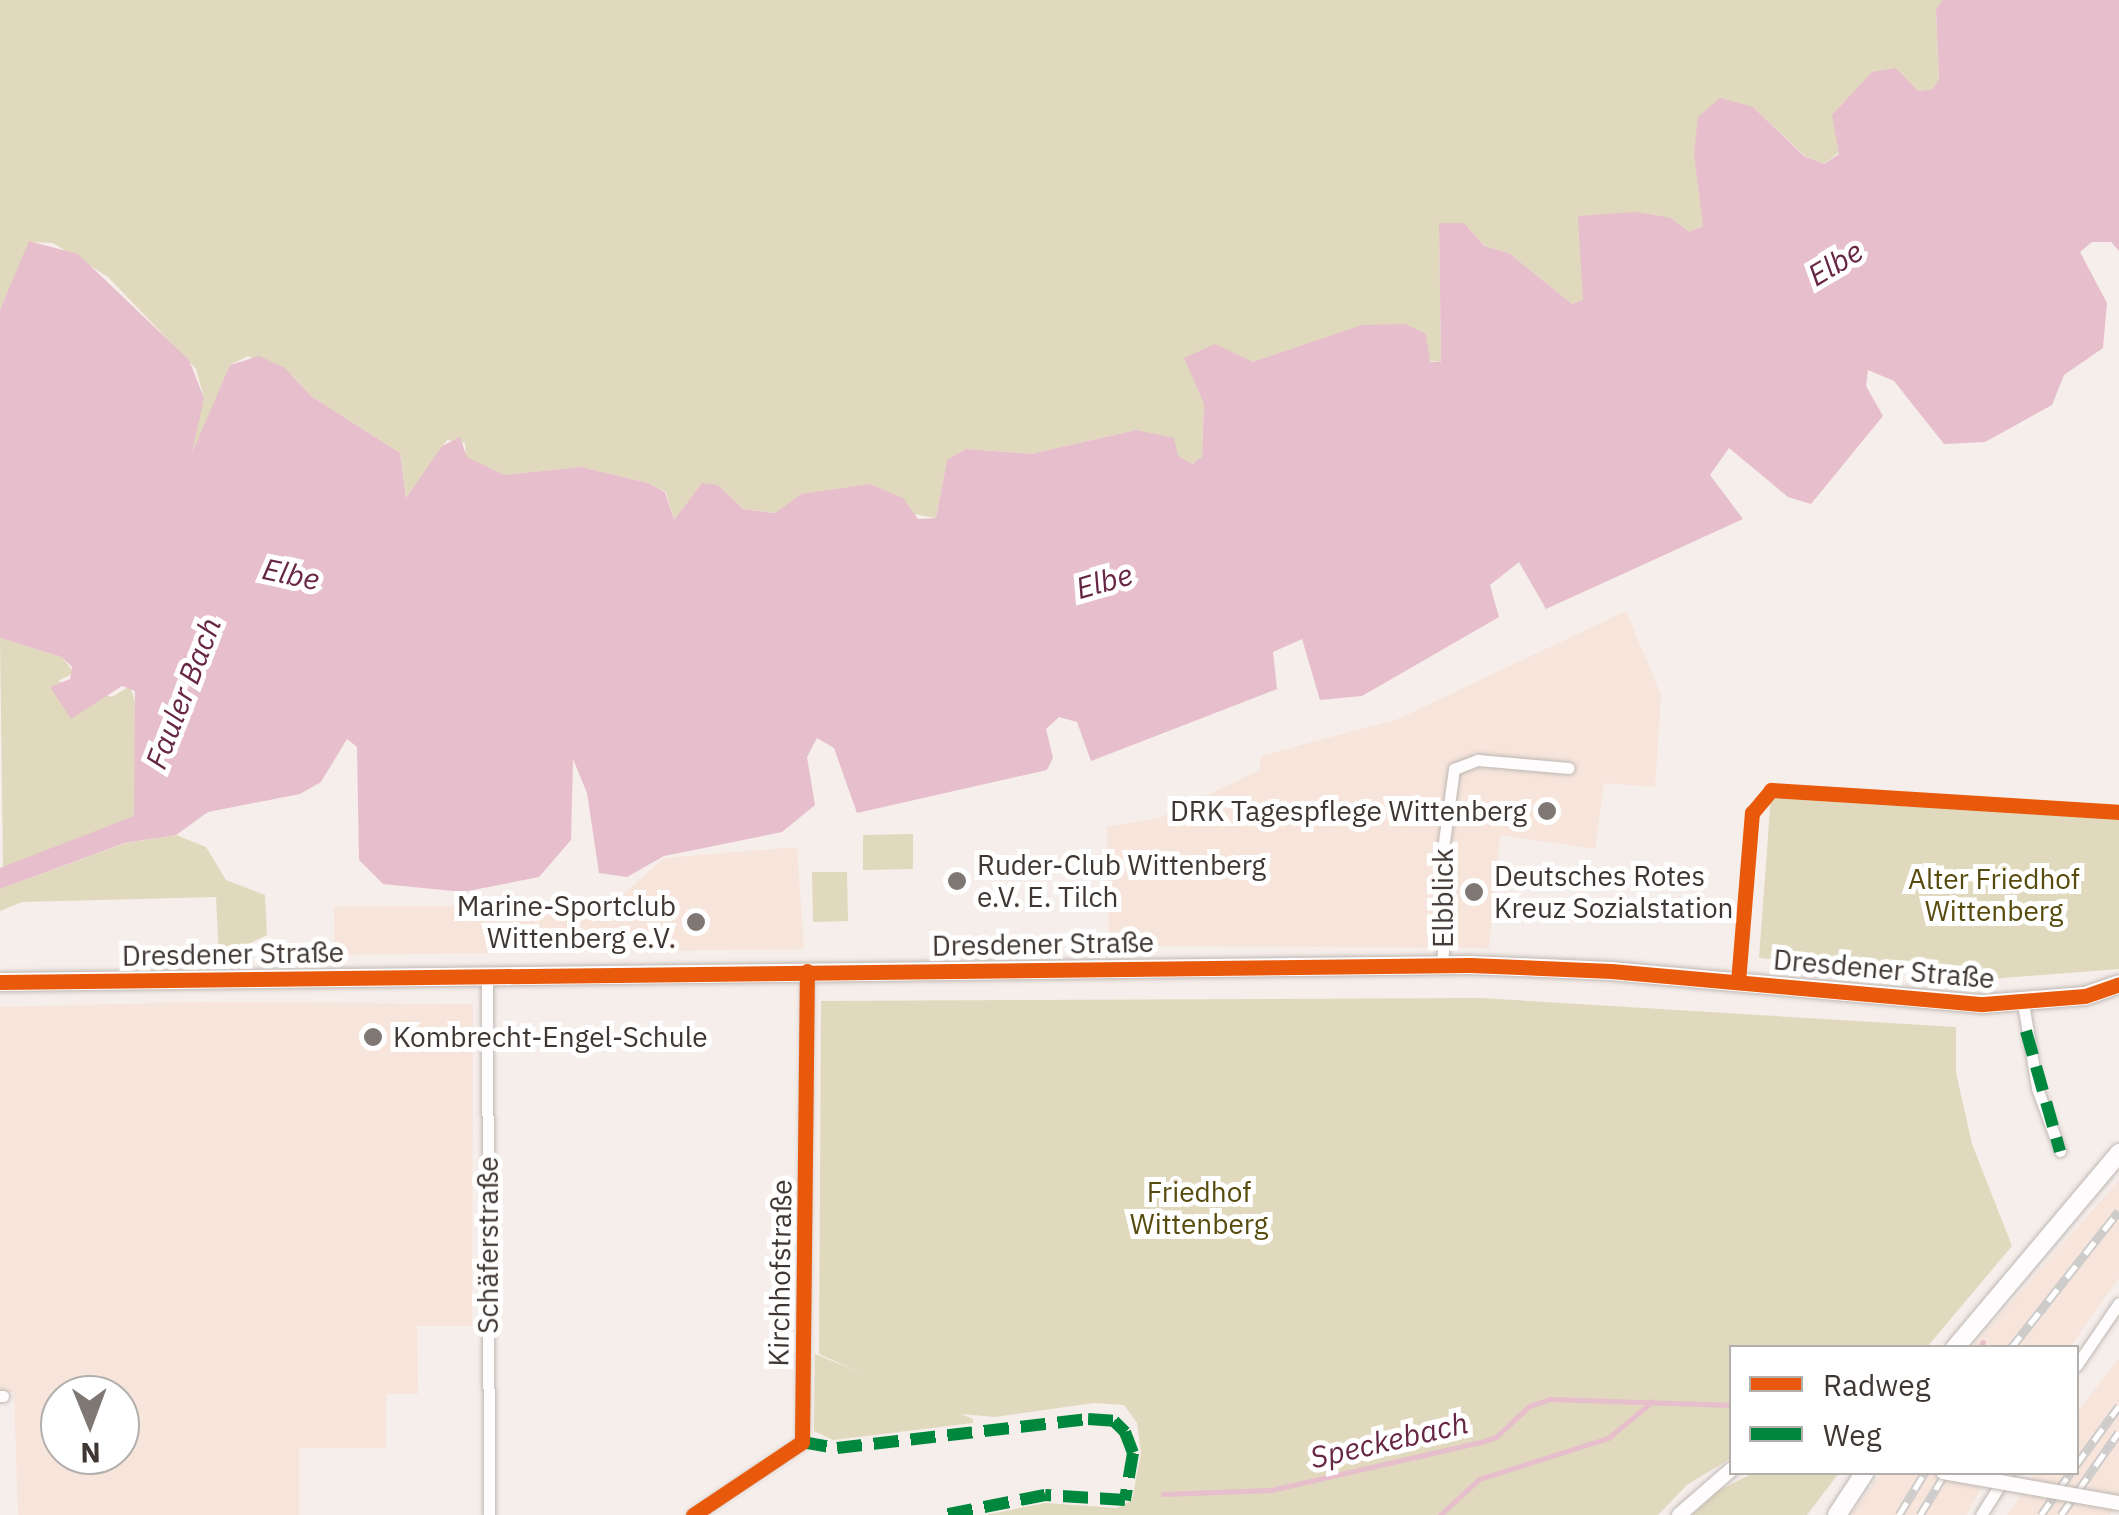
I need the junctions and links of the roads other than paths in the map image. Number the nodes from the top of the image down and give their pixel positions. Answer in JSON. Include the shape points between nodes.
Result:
{"nodes":[{"id":1,"x":1569,"y":768,"type":"dead end"},
{"id":2,"x":1442,"y":966,"type":"junction"},
{"id":3,"x":807,"y":971,"type":"junction"},
{"id":4,"x":487,"y":976,"type":"junction"},
{"id":5,"x":0,"y":982,"type":"edge"},
{"id":6,"x":2119,"y":984,"type":"edge"},
{"id":7,"x":2085,"y":996,"type":"junction"},
{"id":8,"x":2119,"y":999,"type":"edge"},
{"id":9,"x":2023,"y":1003,"type":"junction"},
{"id":10,"x":2060,"y":1150,"type":"dead end"},
{"id":11,"x":2119,"y":1153,"type":"edge"},
{"id":12,"x":2119,"y":1303,"type":"edge"},
{"id":13,"x":1957,"y":1345,"type":"edge"},
{"id":14,"x":2079,"y":1362,"type":"edge"},
{"id":15,"x":1729,"y":1472,"type":"edge"},
{"id":16,"x":1863,"y":1475,"type":"edge"},
{"id":17,"x":1960,"y":1475,"type":"edge"},
{"id":18,"x":2006,"y":1475,"type":"edge"},
{"id":19,"x":2119,"y":1503,"type":"edge"},
{"id":20,"x":490,"y":1515,"type":"edge"},
{"id":21,"x":693,"y":1515,"type":"edge"},
{"id":22,"x":1679,"y":1515,"type":"edge"},
{"id":23,"x":1837,"y":1515,"type":"edge"},
{"id":24,"x":1981,"y":1515,"type":"edge"}],
"edges":[{"from":1,"to":2,"type":"street","name":"Elbblick","via":[[1478,760],[1454,769],[1442,849]]},
{"from":2,"to":3,"type":"main road","name":"Dresdener Straße"},
{"from":2,"to":9,"type":"main road","name":"Dresdener Straße","via":[[1582,968]]},
{"from":3,"to":4,"type":"main road","name":"Dresdener Straße"},
{"from":3,"to":21,"type":"street","name":"Kirchhofstraße","via":[[802,1442]]},
{"from":4,"to":5,"type":"main road","name":"Dresdener Straße"},
{"from":4,"to":20,"type":"street","name":"Schäferstraße"},
{"from":6,"to":7,"type":"main road"},
{"from":7,"to":8,"type":"main road"},
{"from":7,"to":9,"type":"main road","name":"Dresdener Straße"},
{"from":9,"to":10,"type":"street","via":[[2038,1088]]},
{"from":11,"to":13,"type":"main road"},
{"from":12,"to":14,"type":"street"},
{"from":15,"to":22,"type":"street"},
{"from":16,"to":23,"type":"main road"},
{"from":17,"to":19,"type":"street","bridge":true},
{"from":18,"to":24,"type":"street"}]}
